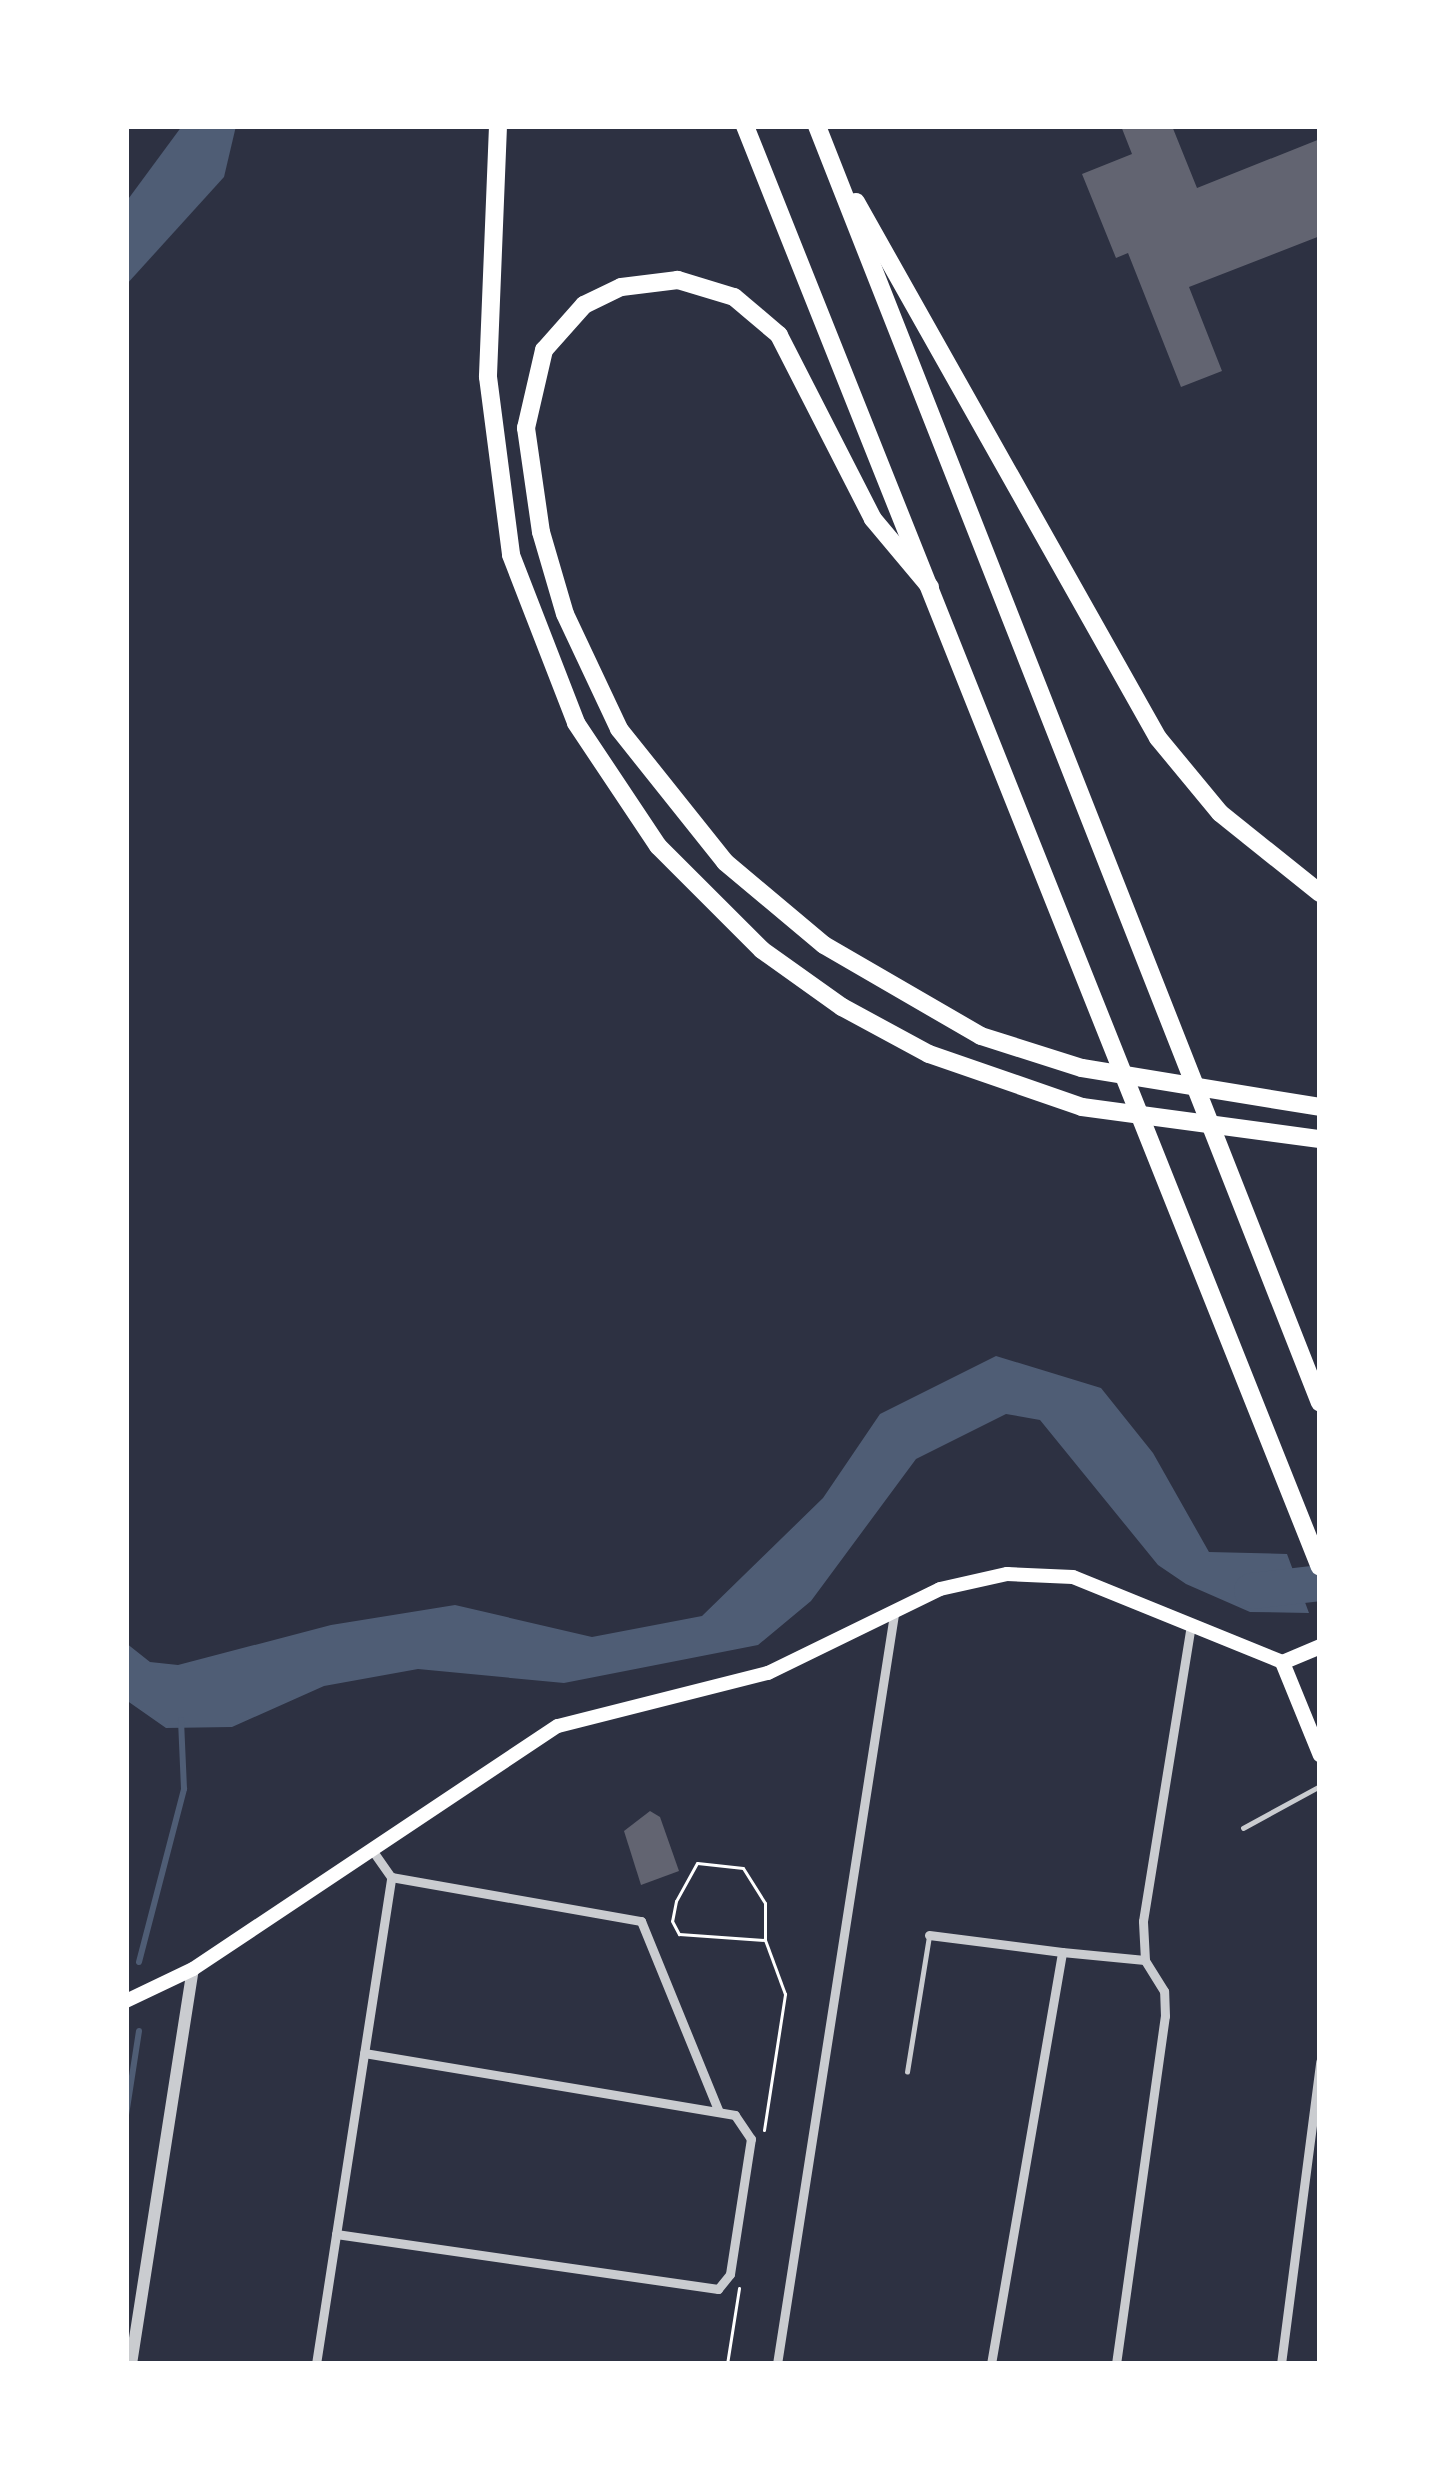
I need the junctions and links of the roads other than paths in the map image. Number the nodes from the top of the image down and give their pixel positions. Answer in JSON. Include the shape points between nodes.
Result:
{"nodes":[{"id":1,"x":498,"y":126,"type":"edge"},
{"id":2,"x":746,"y":126,"type":"edge"},
{"id":3,"x":817,"y":126,"type":"edge"},
{"id":4,"x":838,"y":175,"type":"junction"},
{"id":5,"x":930,"y":587,"type":"junction"},
{"id":6,"x":1320,"y":893,"type":"edge"},
{"id":7,"x":1320,"y":1107,"type":"edge"},
{"id":8,"x":1320,"y":1139,"type":"edge"},
{"id":9,"x":1320,"y":1403,"type":"edge"},
{"id":10,"x":1320,"y":1567,"type":"edge"},
{"id":11,"x":894,"y":1613,"type":"junction"},
{"id":12,"x":1191,"y":1623,"type":"junction"},
{"id":13,"x":1320,"y":1646,"type":"edge"},
{"id":14,"x":1282,"y":1662,"type":"junction"},
{"id":15,"x":1320,"y":1755,"type":"edge"},
{"id":16,"x":1320,"y":1786,"type":"edge"},
{"id":17,"x":1243,"y":1828,"type":"dead end"},
{"id":18,"x":370,"y":1847,"type":"junction"},
{"id":19,"x":391,"y":1877,"type":"junction"},
{"id":20,"x":929,"y":1935,"type":"joint"},
{"id":21,"x":1062,"y":1952,"type":"junction"},
{"id":22,"x":1145,"y":1960,"type":"junction"},
{"id":23,"x":194,"y":1969,"type":"junction"},
{"id":24,"x":126,"y":2001,"type":"edge"},
{"id":25,"x":364,"y":2053,"type":"junction"},
{"id":26,"x":1320,"y":2062,"type":"edge"},
{"id":27,"x":908,"y":2072,"type":"dead end"},
{"id":28,"x":719,"y":2112,"type":"junction"},
{"id":29,"x":336,"y":2234,"type":"junction"},
{"id":30,"x":130,"y":2364,"type":"edge"},
{"id":31,"x":316,"y":2364,"type":"edge"},
{"id":32,"x":777,"y":2364,"type":"edge"},
{"id":33,"x":991,"y":2364,"type":"edge"},
{"id":34,"x":1116,"y":2364,"type":"edge"},
{"id":35,"x":1282,"y":2364,"type":"edge"}],
"edges":[{"from":1,"to":8,"type":"highway","via":[[488,377],[494,467],[518,577],[556,682],[628,806],[762,950],[842,1007],[959,1067],[1082,1107]]},
{"from":2,"to":5,"type":"highway"},
{"from":3,"to":4,"type":"highway"},
{"from":4,"to":6,"type":"highway","via":[[889,250],[1158,738],[1220,813]]},
{"from":4,"to":9,"type":"highway"},
{"from":5,"to":7,"type":"highway","via":[[873,519],[766,320],[698,283],[621,287],[555,333],[526,408],[551,573],[599,692],[643,765],[725,862],[824,945],[938,1017],[1082,1068]]},
{"from":5,"to":10,"type":"highway"},
{"from":11,"to":12,"type":"main road","via":[[940,1588],[1034,1572],[1073,1576]]},
{"from":11,"to":18,"type":"main road","via":[[768,1673],[560,1724]]},
{"from":11,"to":32,"type":"street"},
{"from":12,"to":14,"type":"main road"},
{"from":12,"to":22,"type":"street","via":[[1143,1922]]},
{"from":13,"to":14,"type":"main road"},
{"from":14,"to":15,"type":"main road"},
{"from":16,"to":17,"type":"lane"},
{"from":18,"to":19,"type":"street"},
{"from":18,"to":23,"type":"main road"},
{"from":19,"to":25,"type":"street"},
{"from":19,"to":28,"type":"street","via":[[641,1921]]},
{"from":20,"to":21,"type":"street"},
{"from":20,"to":27,"type":"lane"},
{"from":21,"to":22,"type":"street"},
{"from":21,"to":33,"type":"street"},
{"from":22,"to":34,"type":"street","via":[[1164,1991],[1165,2016]]},
{"from":23,"to":24,"type":"main road"},
{"from":23,"to":30,"type":"street"},
{"from":25,"to":28,"type":"street"},
{"from":25,"to":29,"type":"street"},
{"from":26,"to":35,"type":"street"},
{"from":28,"to":29,"type":"street","via":[[746,2120],[751,2139],[730,2274],[718,2289]]},
{"from":29,"to":31,"type":"street"}]}
